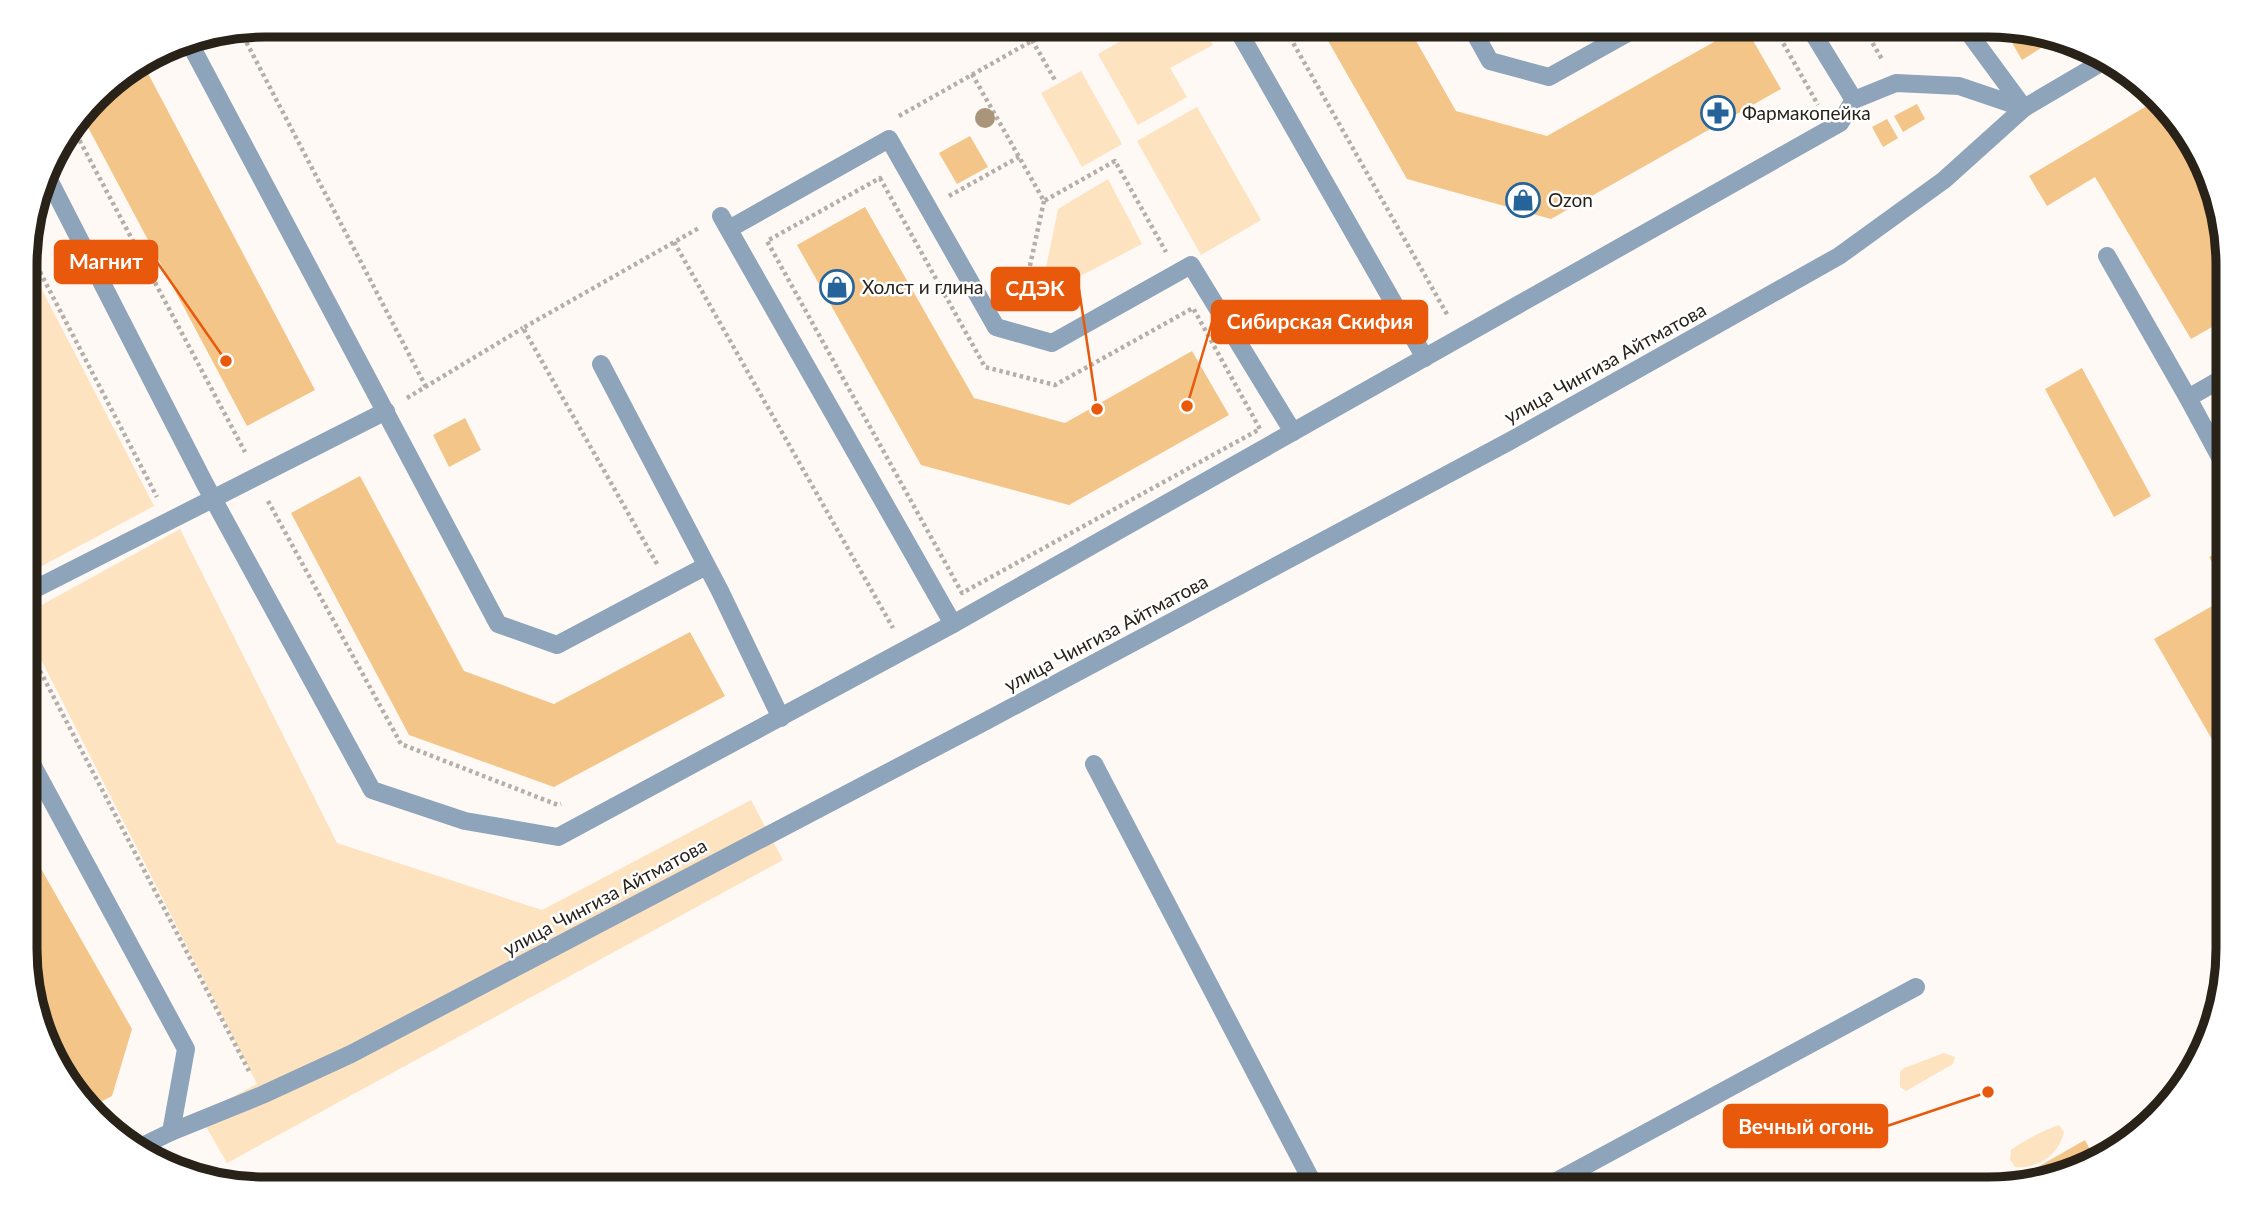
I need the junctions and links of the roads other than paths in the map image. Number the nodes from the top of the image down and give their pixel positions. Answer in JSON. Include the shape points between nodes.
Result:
{"nodes":[{"id":1,"x":1242,"y":37,"type":"edge"},
{"id":2,"x":1477,"y":37,"type":"edge"},
{"id":3,"x":1620,"y":37,"type":"edge"},
{"id":4,"x":1816,"y":37,"type":"edge"},
{"id":5,"x":1972,"y":37,"type":"edge"},
{"id":6,"x":193,"y":49,"type":"edge"},
{"id":7,"x":2093,"y":62,"type":"edge"},
{"id":8,"x":1854,"y":100,"type":"junction"},
{"id":9,"x":2024,"y":108,"type":"junction"},
{"id":10,"x":52,"y":185,"type":"edge"},
{"id":11,"x":2107,"y":256,"type":"dead end"},
{"id":12,"x":1425,"y":358,"type":"junction"},
{"id":13,"x":601,"y":364,"type":"dead end"},
{"id":14,"x":2216,"y":382,"type":"edge"},
{"id":15,"x":2188,"y":398,"type":"junction"},
{"id":16,"x":386,"y":411,"type":"junction"},
{"id":17,"x":1293,"y":432,"type":"junction"},
{"id":18,"x":2216,"y":450,"type":"edge"},
{"id":19,"x":214,"y":497,"type":"junction"},
{"id":20,"x":706,"y":566,"type":"junction"},
{"id":21,"x":37,"y":587,"type":"edge"},
{"id":22,"x":953,"y":624,"type":"junction"},
{"id":23,"x":781,"y":718,"type":"junction"},
{"id":24,"x":1094,"y":764,"type":"dead end"},
{"id":25,"x":37,"y":775,"type":"edge"},
{"id":26,"x":1916,"y":987,"type":"dead end"},
{"id":27,"x":171,"y":1132,"type":"junction"},
{"id":28,"x":146,"y":1144,"type":"edge"},
{"id":29,"x":1310,"y":1177,"type":"edge"},
{"id":30,"x":1564,"y":1177,"type":"edge"}],
"edges":[{"from":1,"to":12,"type":"street"},
{"from":2,"to":3,"type":"street","via":[[1490,61],[1549,77]]},
{"from":4,"to":8,"type":"street"},
{"from":5,"to":9,"type":"street"},
{"from":6,"to":16,"type":"street"},
{"from":7,"to":9,"type":"street","name":"улица Чингиза Айтматова"},
{"from":8,"to":9,"type":"street","via":[[1896,83],[1959,86]]},
{"from":8,"to":12,"type":"street","via":[[1840,124]]},
{"from":9,"to":27,"type":"street","name":"улица Чингиза Айтматова","via":[[1944,180],[1839,256],[1510,441],[351,1054]]},
{"from":10,"to":19,"type":"street"},
{"from":11,"to":15,"type":"street"},
{"from":12,"to":17,"type":"street"},
{"from":13,"to":20,"type":"street"},
{"from":14,"to":15,"type":"street"},
{"from":15,"to":18,"type":"street"},
{"from":16,"to":19,"type":"street"},
{"from":16,"to":20,"type":"street","via":[[498,624],[557,645]]},
{"from":17,"to":22,"type":"street"},
{"from":17,"to":22,"type":"street","via":[[1191,265],[1052,343],[996,327],[888,139],[725,223]]},
{"from":19,"to":21,"type":"street"},
{"from":19,"to":23,"type":"street","via":[[372,790],[465,821],[558,837]]},
{"from":20,"to":23,"type":"street"},
{"from":22,"to":23,"type":"street"},
{"from":24,"to":29,"type":"street"},
{"from":25,"to":27,"type":"street","via":[[186,1049]]},
{"from":26,"to":30,"type":"street"},
{"from":27,"to":28,"type":"street","name":"улица Чингиза Айтматова"}]}
